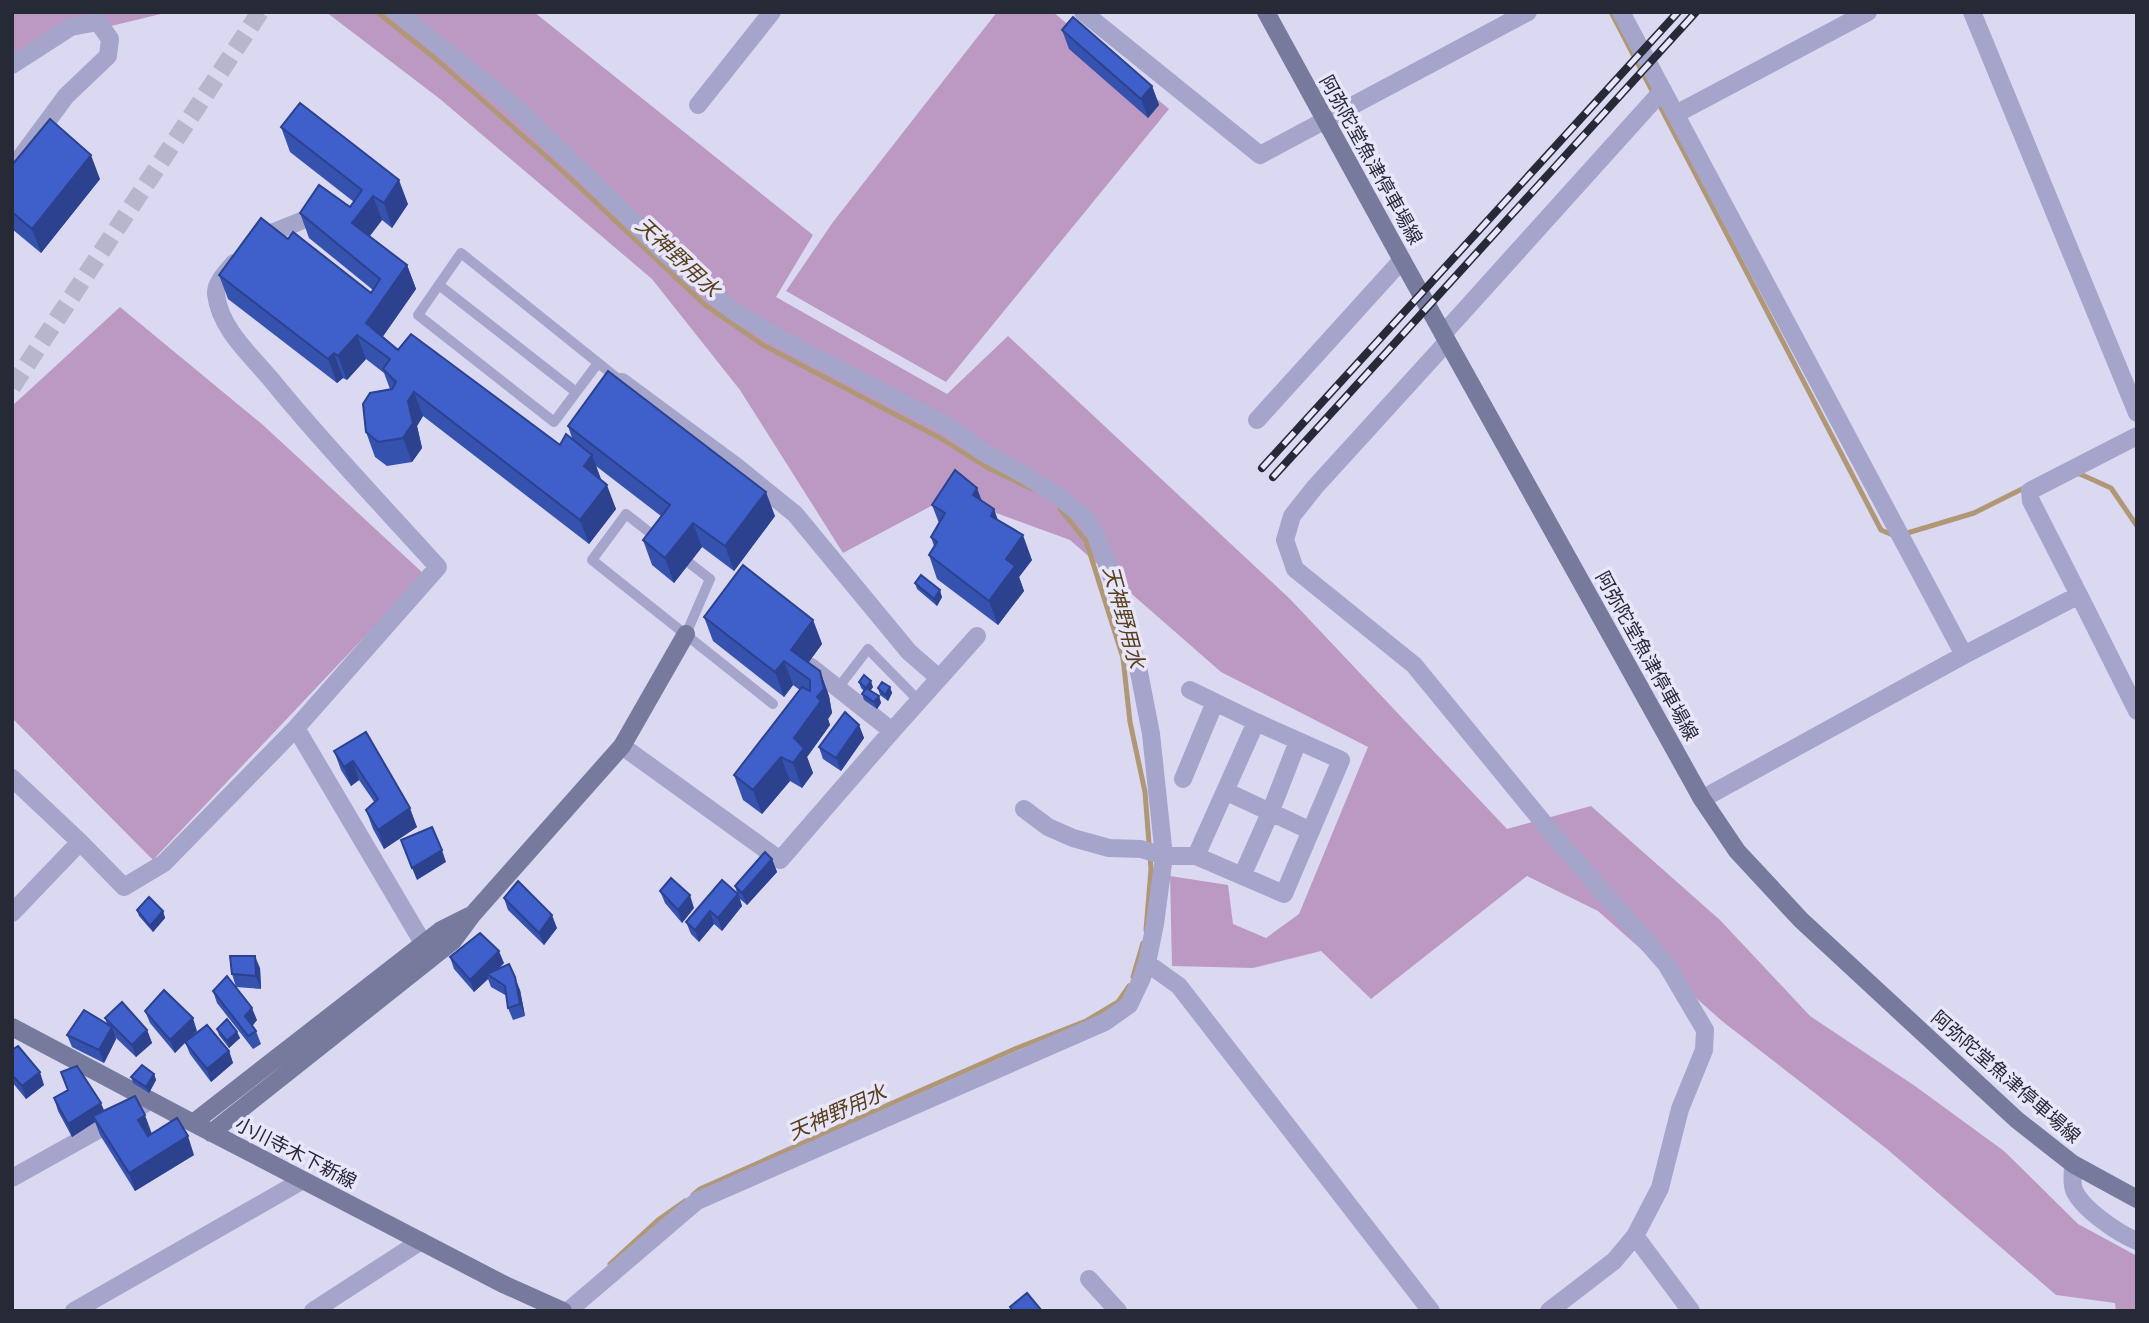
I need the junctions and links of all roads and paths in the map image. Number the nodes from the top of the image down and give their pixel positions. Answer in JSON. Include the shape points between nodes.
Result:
{"nodes":[{"id":1,"x":397,"y":12,"type":"edge"},
{"id":2,"x":772,"y":12,"type":"edge"},
{"id":3,"x":1083,"y":12,"type":"edge"},
{"id":4,"x":1266,"y":12,"type":"edge"},
{"id":5,"x":1528,"y":12,"type":"edge"},
{"id":6,"x":1621,"y":12,"type":"edge"},
{"id":7,"x":1868,"y":12,"type":"edge"},
{"id":8,"x":1972,"y":12,"type":"edge"},
{"id":9,"x":12,"y":65,"type":"edge"},
{"id":10,"x":1663,"y":90,"type":"junction"},
{"id":11,"x":698,"y":106,"type":"dead end"},
{"id":12,"x":1676,"y":114,"type":"junction"},
{"id":13,"x":1326,"y":121,"type":"junction"},
{"id":14,"x":12,"y":169,"type":"edge"},
{"id":15,"x":301,"y":221,"type":"edge"},
{"id":16,"x":1402,"y":260,"type":"junction"},
{"id":17,"x":439,"y":285,"type":"junction"},
{"id":18,"x":1445,"y":338,"type":"junction"},
{"id":19,"x":598,"y":363,"type":"junction"},
{"id":20,"x":622,"y":382,"type":"joint"},
{"id":21,"x":576,"y":392,"type":"junction"},
{"id":22,"x":2137,"y":413,"type":"edge"},
{"id":23,"x":1257,"y":420,"type":"dead end"},
{"id":24,"x":2137,"y":436,"type":"edge"},
{"id":25,"x":2079,"y":594,"type":"junction"},
{"id":26,"x":686,"y":634,"type":"junction"},
{"id":27,"x":977,"y":636,"type":"dead end"},
{"id":28,"x":1964,"y":655,"type":"junction"},
{"id":29,"x":811,"y":667,"type":"edge"},
{"id":30,"x":939,"y":678,"type":"junction"},
{"id":31,"x":838,"y":688,"type":"junction"},
{"id":32,"x":1190,"y":690,"type":"dead end"},
{"id":33,"x":919,"y":701,"type":"junction"},
{"id":34,"x":1215,"y":702,"type":"junction"},
{"id":35,"x":773,"y":704,"type":"dead end"},
{"id":36,"x":2137,"y":711,"type":"edge"},
{"id":37,"x":1256,"y":722,"type":"junction"},
{"id":38,"x":296,"y":728,"type":"junction"},
{"id":39,"x":892,"y":731,"type":"junction"},
{"id":40,"x":1298,"y":741,"type":"junction"},
{"id":41,"x":622,"y":746,"type":"junction"},
{"id":42,"x":12,"y":778,"type":"edge"},
{"id":43,"x":1183,"y":779,"type":"dead end"},
{"id":44,"x":1225,"y":792,"type":"junction"},
{"id":45,"x":1702,"y":799,"type":"junction"},
{"id":46,"x":1024,"y":809,"type":"dead end"},
{"id":47,"x":1270,"y":813,"type":"junction"},
{"id":48,"x":1311,"y":831,"type":"junction"},
{"id":49,"x":80,"y":842,"type":"junction"},
{"id":50,"x":1164,"y":856,"type":"junction"},
{"id":51,"x":1196,"y":856,"type":"junction"},
{"id":52,"x":1242,"y":876,"type":"junction"},
{"id":53,"x":12,"y":914,"type":"edge"},
{"id":54,"x":473,"y":914,"type":"junction"},
{"id":55,"x":423,"y":943,"type":"junction"},
{"id":56,"x":1147,"y":963,"type":"junction"},
{"id":57,"x":12,"y":1028,"type":"edge"},
{"id":58,"x":150,"y":1101,"type":"junction"},
{"id":59,"x":192,"y":1124,"type":"junction"},
{"id":60,"x":211,"y":1133,"type":"junction"},
{"id":61,"x":2073,"y":1164,"type":"junction"},
{"id":62,"x":12,"y":1178,"type":"edge"},
{"id":63,"x":303,"y":1180,"type":"junction"},
{"id":64,"x":2137,"y":1199,"type":"edge"},
{"id":65,"x":1635,"y":1236,"type":"junction"},
{"id":66,"x":421,"y":1241,"type":"junction"},
{"id":67,"x":2137,"y":1241,"type":"edge"},
{"id":68,"x":1088,"y":1279,"type":"dead end"},
{"id":69,"x":74,"y":1311,"type":"edge"},
{"id":70,"x":313,"y":1311,"type":"edge"},
{"id":71,"x":565,"y":1311,"type":"edge"},
{"id":72,"x":1118,"y":1311,"type":"edge"},
{"id":73,"x":1431,"y":1311,"type":"edge"},
{"id":74,"x":1549,"y":1311,"type":"edge"},
{"id":75,"x":1692,"y":1311,"type":"edge"}],
"edges":[{"from":1,"to":50,"type":"street","via":[[518,109],[664,252],[733,311],[946,425],[1085,518],[1113,580],[1139,672],[1152,734]]},
{"from":2,"to":11,"type":"street"},
{"from":3,"to":13,"type":"street","via":[[1260,155]]},
{"from":4,"to":13,"type":"main road","name":"阿弥陀堂魚津停車場線"},
{"from":5,"to":13,"type":"street"},
{"from":6,"to":10,"type":"street"},
{"from":7,"to":12,"type":"street"},
{"from":8,"to":22,"type":"street"},
{"from":9,"to":14,"type":"street","via":[[71,27],[98,22],[110,39],[108,56],[66,96]]},
{"from":10,"to":12,"type":"street"},
{"from":10,"to":18,"type":"street"},
{"from":12,"to":28,"type":"street"},
{"from":13,"to":16,"type":"main road","name":"阿弥陀堂魚津停車場線"},
{"from":15,"to":38,"type":"street","via":[[243,250],[216,292],[222,316],[295,411],[438,567]]},
{"from":16,"to":18,"type":"main road","name":"阿弥陀堂魚津停車場線"},
{"from":16,"to":23,"type":"street"},
{"from":17,"to":19,"type":"lane","via":[[461,253]]},
{"from":17,"to":21,"type":"lane"},
{"from":17,"to":21,"type":"lane","via":[[418,314],[554,422]]},
{"from":18,"to":45,"type":"main road","name":"阿弥陀堂魚津停車場線"},
{"from":18,"to":65,"type":"street","via":[[1292,516],[1285,540],[1295,569],[1414,665],[1666,964],[1705,1030],[1704,1050],[1680,1109],[1660,1188]]},
{"from":19,"to":20,"type":"lane"},
{"from":19,"to":21,"type":"lane"},
{"from":20,"to":30,"type":"street","via":[[795,514],[909,652]]},
{"from":24,"to":25,"type":"street","via":[[2030,491]]},
{"from":25,"to":28,"type":"street"},
{"from":25,"to":36,"type":"street"},
{"from":26,"to":26,"type":"lane","via":[[592,560],[626,514],[710,579]]},
{"from":26,"to":35,"type":"lane"},
{"from":26,"to":41,"type":"main road"},
{"from":27,"to":30,"type":"street"},
{"from":28,"to":45,"type":"street"},
{"from":29,"to":31,"type":"street"},
{"from":30,"to":33,"type":"street"},
{"from":31,"to":33,"type":"lane","via":[[868,649]]},
{"from":31,"to":39,"type":"street"},
{"from":32,"to":34,"type":"street"},
{"from":33,"to":39,"type":"street"},
{"from":34,"to":37,"type":"street"},
{"from":34,"to":43,"type":"street"},
{"from":37,"to":40,"type":"street"},
{"from":37,"to":44,"type":"street"},
{"from":38,"to":49,"type":"street","via":[[164,863],[124,887]]},
{"from":38,"to":55,"type":"street"},
{"from":39,"to":41,"type":"street","via":[[780,860]]},
{"from":40,"to":47,"type":"street"},
{"from":40,"to":48,"type":"street","via":[[1341,760]]},
{"from":41,"to":54,"type":"main road"},
{"from":42,"to":49,"type":"street"},
{"from":44,"to":47,"type":"street"},
{"from":44,"to":51,"type":"street"},
{"from":45,"to":61,"type":"main road","name":"阿弥陀堂魚津停車場線","via":[[1737,851],[1801,920],[2017,1120]]},
{"from":46,"to":50,"type":"street","via":[[1073,838]]},
{"from":47,"to":48,"type":"street"},
{"from":47,"to":52,"type":"street"},
{"from":48,"to":52,"type":"street","via":[[1284,894]]},
{"from":49,"to":53,"type":"street"},
{"from":50,"to":51,"type":"street"},
{"from":50,"to":56,"type":"street"},
{"from":51,"to":52,"type":"street"},
{"from":54,"to":55,"type":"main road"},
{"from":54,"to":60,"type":"main road","via":[[453,941]]},
{"from":55,"to":59,"type":"main road"},
{"from":56,"to":71,"type":"street","via":[[1129,1005],[1105,1022],[696,1201]]},
{"from":56,"to":73,"type":"street","via":[[1179,986]]},
{"from":57,"to":58,"type":"main road","name":"小川寺木下新線"},
{"from":58,"to":59,"type":"main road","name":"小川寺木下新線"},
{"from":58,"to":62,"type":"street"},
{"from":59,"to":60,"type":"main road","name":"小川寺木下新線"},
{"from":60,"to":63,"type":"main road","name":"小川寺木下新線"},
{"from":61,"to":64,"type":"main road","name":"阿弥陀堂魚津停車場線"},
{"from":61,"to":67,"type":"street","via":[[2074,1191],[2094,1215]]},
{"from":63,"to":66,"type":"main road","name":"小川寺木下新線"},
{"from":63,"to":69,"type":"street"},
{"from":65,"to":74,"type":"street","via":[[1614,1261]]},
{"from":65,"to":75,"type":"street"},
{"from":66,"to":70,"type":"street"},
{"from":66,"to":71,"type":"main road","name":"小川寺木下新線"},
{"from":68,"to":72,"type":"street"}]}
